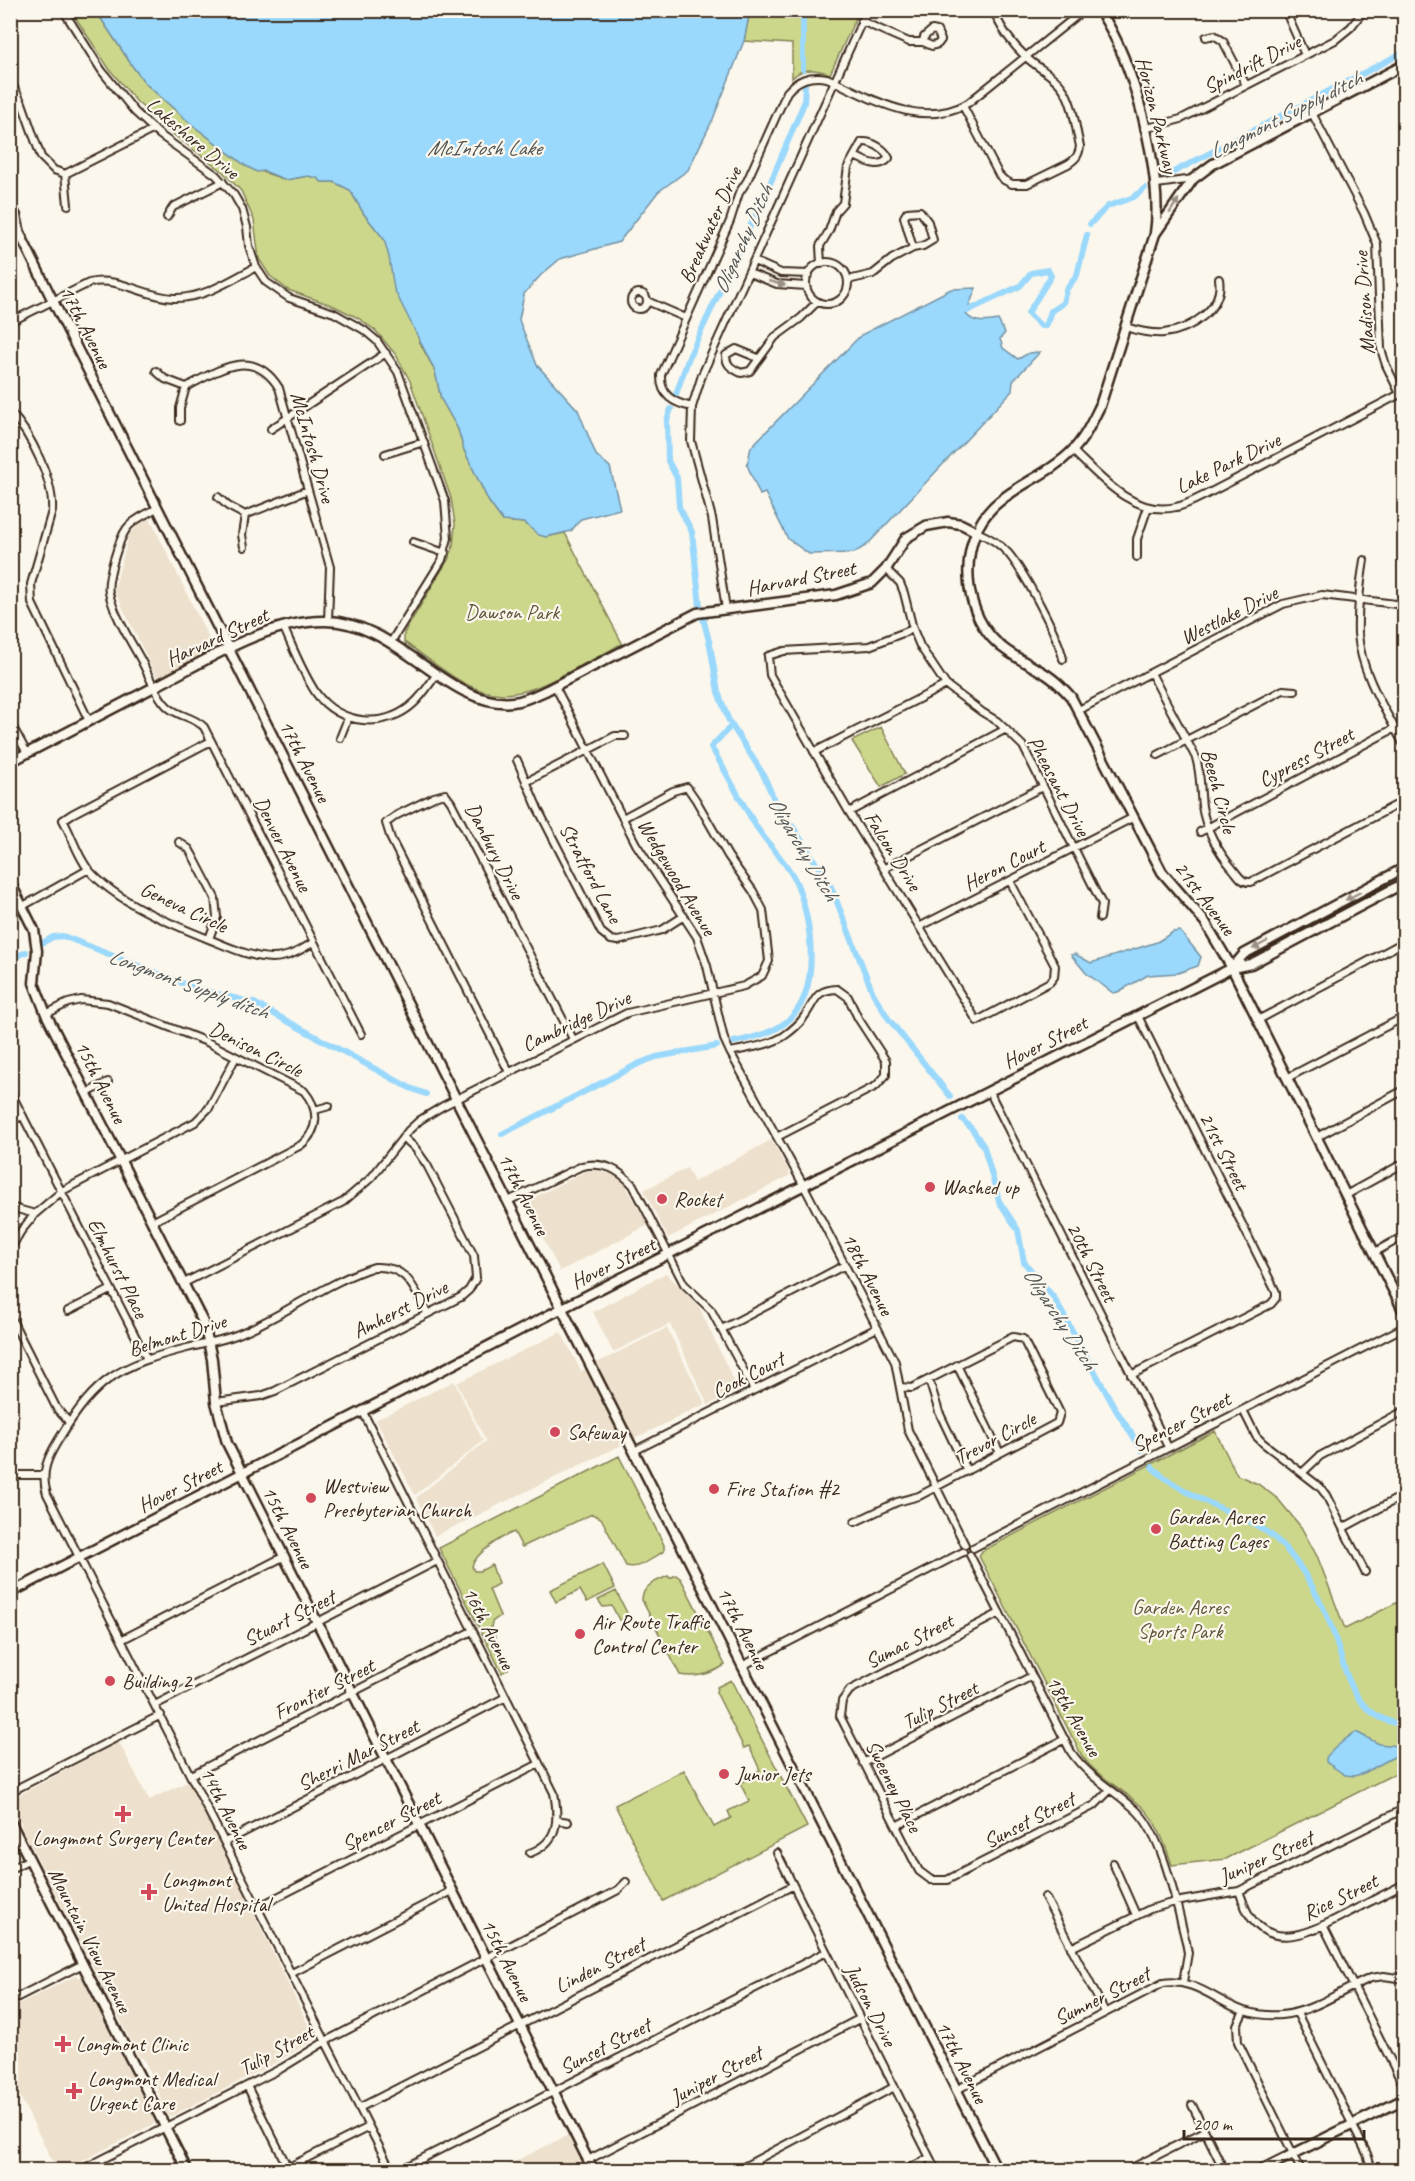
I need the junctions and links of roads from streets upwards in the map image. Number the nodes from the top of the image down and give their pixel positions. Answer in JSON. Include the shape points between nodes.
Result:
{"nodes":[{"id":1,"x":63,"y":10,"type":"edge"},
{"id":2,"x":867,"y":10,"type":"edge"},
{"id":3,"x":994,"y":10,"type":"edge"},
{"id":4,"x":1084,"y":10,"type":"edge"},
{"id":5,"x":1099,"y":10,"type":"edge"},
{"id":6,"x":1285,"y":10,"type":"edge"},
{"id":7,"x":1364,"y":10,"type":"edge"},
{"id":8,"x":861,"y":21,"type":"junction"},
{"id":9,"x":1206,"y":37,"type":"dead end"},
{"id":10,"x":923,"y":42,"type":"dead end"},
{"id":11,"x":1305,"y":55,"type":"junction"},
{"id":12,"x":1026,"y":57,"type":"junction"},
{"id":13,"x":1404,"y":65,"type":"edge"},
{"id":14,"x":10,"y":80,"type":"edge"},
{"id":15,"x":834,"y":81,"type":"junction"},
{"id":16,"x":1246,"y":85,"type":"junction"},
{"id":17,"x":963,"y":106,"type":"junction"},
{"id":18,"x":1312,"y":113,"type":"junction"},
{"id":19,"x":154,"y":129,"type":"junction"},
{"id":20,"x":1144,"y":129,"type":"junction"},
{"id":21,"x":854,"y":156,"type":"junction"},
{"id":22,"x":65,"y":174,"type":"junction"},
{"id":23,"x":1193,"y":179,"type":"junction"},
{"id":24,"x":223,"y":182,"type":"junction"},
{"id":25,"x":1157,"y":184,"type":"junction"},
{"id":26,"x":10,"y":205,"type":"edge"},
{"id":27,"x":68,"y":205,"type":"dead end"},
{"id":28,"x":167,"y":217,"type":"dead end"},
{"id":29,"x":10,"y":223,"type":"edge"},
{"id":30,"x":20,"y":234,"type":"junction"},
{"id":31,"x":1155,"y":234,"type":"junction"},
{"id":32,"x":913,"y":248,"type":"junction"},
{"id":33,"x":754,"y":261,"type":"junction"},
{"id":34,"x":821,"y":264,"type":"junction"},
{"id":35,"x":256,"y":267,"type":"junction"},
{"id":36,"x":749,"y":273,"type":"junction"},
{"id":37,"x":809,"y":274,"type":"junction"},
{"id":38,"x":1218,"y":279,"type":"dead end"},
{"id":39,"x":848,"y":280,"type":"junction"},
{"id":40,"x":806,"y":286,"type":"junction"},
{"id":41,"x":53,"y":301,"type":"junction"},
{"id":42,"x":647,"y":301,"type":"dead end"},
{"id":43,"x":817,"y":302,"type":"junction"},
{"id":44,"x":686,"y":318,"type":"junction"},
{"id":45,"x":10,"y":322,"type":"edge"},
{"id":46,"x":1126,"y":327,"type":"junction"},
{"id":47,"x":386,"y":353,"type":"junction"},
{"id":48,"x":758,"y":358,"type":"junction"},
{"id":49,"x":156,"y":371,"type":"dead end"},
{"id":50,"x":186,"y":387,"type":"junction"},
{"id":51,"x":1402,"y":393,"type":"edge"},
{"id":52,"x":692,"y":407,"type":"junction"},
{"id":53,"x":10,"y":412,"type":"edge"},
{"id":54,"x":288,"y":418,"type":"junction"},
{"id":55,"x":180,"y":422,"type":"dead end"},
{"id":56,"x":271,"y":429,"type":"dead end"},
{"id":57,"x":423,"y":442,"type":"junction"},
{"id":58,"x":1072,"y":451,"type":"junction"},
{"id":59,"x":385,"y":454,"type":"dead end"},
{"id":60,"x":308,"y":490,"type":"junction"},
{"id":61,"x":218,"y":497,"type":"dead end"},
{"id":62,"x":1148,"y":507,"type":"junction"},
{"id":63,"x":157,"y":508,"type":"junction"},
{"id":64,"x":244,"y":515,"type":"junction"},
{"id":65,"x":977,"y":532,"type":"junction"},
{"id":66,"x":413,"y":542,"type":"dead end"},
{"id":67,"x":244,"y":547,"type":"dead end"},
{"id":68,"x":445,"y":553,"type":"junction"},
{"id":69,"x":1137,"y":557,"type":"dead end"},
{"id":70,"x":1364,"y":560,"type":"dead end"},
{"id":71,"x":886,"y":570,"type":"junction"},
{"id":72,"x":1359,"y":599,"type":"junction"},
{"id":73,"x":1404,"y":605,"type":"edge"},
{"id":74,"x":726,"y":609,"type":"junction"},
{"id":75,"x":328,"y":621,"type":"junction"},
{"id":76,"x":283,"y":626,"type":"junction"},
{"id":77,"x":913,"y":629,"type":"junction"},
{"id":78,"x":391,"y":642,"type":"junction"},
{"id":79,"x":228,"y":649,"type":"junction"},
{"id":80,"x":1063,"y":659,"type":"dead end"},
{"id":81,"x":1151,"y":673,"type":"junction"},
{"id":82,"x":437,"y":674,"type":"junction"},
{"id":83,"x":946,"y":685,"type":"junction"},
{"id":84,"x":555,"y":686,"type":"junction"},
{"id":85,"x":155,"y":687,"type":"junction"},
{"id":86,"x":1295,"y":691,"type":"dead end"},
{"id":87,"x":1079,"y":710,"type":"junction"},
{"id":88,"x":348,"y":718,"type":"junction"},
{"id":89,"x":89,"y":721,"type":"junction"},
{"id":90,"x":10,"y":722,"type":"edge"},
{"id":91,"x":1395,"y":728,"type":"junction"},
{"id":92,"x":1006,"y":729,"type":"junction"},
{"id":93,"x":625,"y":736,"type":"dead end"},
{"id":94,"x":340,"y":738,"type":"dead end"},
{"id":95,"x":1187,"y":740,"type":"junction"},
{"id":96,"x":211,"y":741,"type":"junction"},
{"id":97,"x":1404,"y":745,"type":"edge"},
{"id":98,"x":588,"y":749,"type":"junction"},
{"id":99,"x":814,"y":752,"type":"junction"},
{"id":100,"x":27,"y":753,"type":"junction"},
{"id":101,"x":1158,"y":755,"type":"dead end"},
{"id":102,"x":517,"y":760,"type":"dead end"},
{"id":103,"x":10,"y":762,"type":"edge"},
{"id":104,"x":526,"y":782,"type":"junction"},
{"id":105,"x":1042,"y":787,"type":"junction"},
{"id":106,"x":1404,"y":801,"type":"edge"},
{"id":107,"x":849,"y":812,"type":"junction"},
{"id":108,"x":1134,"y":817,"type":"junction"},
{"id":109,"x":623,"y":818,"type":"junction"},
{"id":110,"x":1208,"y":827,"type":"junction"},
{"id":111,"x":1200,"y":832,"type":"dead end"},
{"id":112,"x":179,"y":842,"type":"dead end"},
{"id":113,"x":1073,"y":849,"type":"junction"},
{"id":114,"x":885,"y":868,"type":"junction"},
{"id":115,"x":1404,"y":868,"type":"edge"},
{"id":116,"x":89,"y":869,"type":"junction"},
{"id":117,"x":1010,"y":881,"type":"junction"},
{"id":118,"x":10,"y":882,"type":"edge"},
{"id":119,"x":1404,"y":883,"type":"edge"},
{"id":120,"x":23,"y":906,"type":"junction"},
{"id":121,"x":684,"y":916,"type":"junction"},
{"id":122,"x":1100,"y":918,"type":"dead end"},
{"id":123,"x":921,"y":926,"type":"junction"},
{"id":124,"x":209,"y":939,"type":"junction"},
{"id":125,"x":314,"y":942,"type":"junction"},
{"id":126,"x":1404,"y":942,"type":"edge"},
{"id":127,"x":1232,"y":968,"type":"junction"},
{"id":128,"x":714,"y":992,"type":"junction"},
{"id":129,"x":46,"y":1014,"type":"junction"},
{"id":130,"x":1138,"y":1016,"type":"junction"},
{"id":131,"x":1404,"y":1017,"type":"edge"},
{"id":132,"x":1258,"y":1020,"type":"junction"},
{"id":133,"x":361,"y":1034,"type":"dead end"},
{"id":134,"x":573,"y":1039,"type":"junction"},
{"id":135,"x":730,"y":1052,"type":"junction"},
{"id":136,"x":236,"y":1057,"type":"junction"},
{"id":137,"x":509,"y":1072,"type":"junction"},
{"id":138,"x":1287,"y":1078,"type":"junction"},
{"id":139,"x":108,"y":1082,"type":"dead end"},
{"id":140,"x":1404,"y":1090,"type":"edge"},
{"id":141,"x":10,"y":1091,"type":"edge"},
{"id":142,"x":989,"y":1091,"type":"junction"},
{"id":143,"x":87,"y":1093,"type":"junction"},
{"id":144,"x":455,"y":1099,"type":"junction"},
{"id":145,"x":329,"y":1106,"type":"dead end"},
{"id":146,"x":315,"y":1110,"type":"junction"},
{"id":147,"x":23,"y":1116,"type":"junction"},
{"id":148,"x":10,"y":1121,"type":"edge"},
{"id":149,"x":403,"y":1137,"type":"junction"},
{"id":150,"x":777,"y":1137,"type":"junction"},
{"id":151,"x":1317,"y":1137,"type":"junction"},
{"id":152,"x":121,"y":1161,"type":"junction"},
{"id":153,"x":1404,"y":1163,"type":"edge"},
{"id":154,"x":804,"y":1186,"type":"junction"},
{"id":155,"x":62,"y":1191,"type":"junction"},
{"id":156,"x":1346,"y":1195,"type":"junction"},
{"id":157,"x":508,"y":1201,"type":"junction"},
{"id":158,"x":10,"y":1208,"type":"edge"},
{"id":159,"x":35,"y":1214,"type":"junction"},
{"id":160,"x":152,"y":1221,"type":"junction"},
{"id":161,"x":1404,"y":1236,"type":"edge"},
{"id":162,"x":10,"y":1250,"type":"edge"},
{"id":163,"x":1375,"y":1252,"type":"junction"},
{"id":164,"x":669,"y":1255,"type":"junction"},
{"id":165,"x":845,"y":1265,"type":"junction"},
{"id":166,"x":184,"y":1283,"type":"junction"},
{"id":167,"x":110,"y":1290,"type":"junction"},
{"id":168,"x":562,"y":1308,"type":"junction"},
{"id":169,"x":68,"y":1311,"type":"dead end"},
{"id":170,"x":1404,"y":1312,"type":"edge"},
{"id":171,"x":428,"y":1314,"type":"junction"},
{"id":172,"x":10,"y":1316,"type":"edge"},
{"id":173,"x":1404,"y":1326,"type":"edge"},
{"id":174,"x":877,"y":1328,"type":"junction"},
{"id":175,"x":722,"y":1329,"type":"junction"},
{"id":176,"x":209,"y":1343,"type":"junction"},
{"id":177,"x":147,"y":1359,"type":"junction"},
{"id":178,"x":957,"y":1365,"type":"junction"},
{"id":179,"x":1131,"y":1375,"type":"junction"},
{"id":180,"x":929,"y":1380,"type":"junction"},
{"id":181,"x":900,"y":1387,"type":"junction"},
{"id":182,"x":754,"y":1390,"type":"junction"},
{"id":183,"x":216,"y":1402,"type":"junction"},
{"id":184,"x":1243,"y":1410,"type":"junction"},
{"id":185,"x":1404,"y":1411,"type":"edge"},
{"id":186,"x":363,"y":1412,"type":"junction"},
{"id":187,"x":69,"y":1422,"type":"junction"},
{"id":188,"x":1168,"y":1447,"type":"junction"},
{"id":189,"x":634,"y":1451,"type":"junction"},
{"id":190,"x":1000,"y":1453,"type":"junction"},
{"id":191,"x":967,"y":1471,"type":"junction"},
{"id":192,"x":1302,"y":1473,"type":"junction"},
{"id":193,"x":242,"y":1474,"type":"junction"},
{"id":194,"x":10,"y":1475,"type":"edge"},
{"id":195,"x":44,"y":1475,"type":"junction"},
{"id":196,"x":936,"y":1487,"type":"junction"},
{"id":197,"x":1404,"y":1495,"type":"edge"},
{"id":198,"x":855,"y":1522,"type":"dead end"},
{"id":199,"x":1343,"y":1528,"type":"junction"},
{"id":200,"x":968,"y":1550,"type":"junction"},
{"id":201,"x":81,"y":1557,"type":"junction"},
{"id":202,"x":283,"y":1557,"type":"junction"},
{"id":203,"x":437,"y":1561,"type":"junction"},
{"id":204,"x":1365,"y":1572,"type":"dead end"},
{"id":205,"x":10,"y":1593,"type":"edge"},
{"id":206,"x":1000,"y":1613,"type":"junction"},
{"id":207,"x":316,"y":1623,"type":"junction"},
{"id":208,"x":472,"y":1631,"type":"junction"},
{"id":209,"x":123,"y":1639,"type":"junction"},
{"id":210,"x":742,"y":1666,"type":"junction"},
{"id":211,"x":1032,"y":1676,"type":"junction"},
{"id":212,"x":352,"y":1693,"type":"junction"},
{"id":213,"x":506,"y":1697,"type":"junction"},
{"id":214,"x":155,"y":1705,"type":"junction"},
{"id":215,"x":840,"y":1707,"type":"joint"},
{"id":216,"x":160,"y":1715,"type":"junction"},
{"id":217,"x":1065,"y":1739,"type":"junction"},
{"id":218,"x":385,"y":1759,"type":"junction"},
{"id":219,"x":863,"y":1763,"type":"junction"},
{"id":220,"x":539,"y":1764,"type":"junction"},
{"id":221,"x":191,"y":1775,"type":"junction"},
{"id":222,"x":1110,"y":1790,"type":"junction"},
{"id":223,"x":10,"y":1792,"type":"edge"},
{"id":224,"x":1404,"y":1809,"type":"edge"},
{"id":225,"x":557,"y":1820,"type":"junction"},
{"id":226,"x":10,"y":1821,"type":"edge"},
{"id":227,"x":568,"y":1822,"type":"dead end"},
{"id":228,"x":419,"y":1826,"type":"junction"},
{"id":229,"x":896,"y":1826,"type":"junction"},
{"id":230,"x":225,"y":1842,"type":"junction"},
{"id":231,"x":530,"y":1852,"type":"dead end"},
{"id":232,"x":777,"y":1854,"type":"dead end"},
{"id":233,"x":30,"y":1859,"type":"junction"},
{"id":234,"x":1113,"y":1863,"type":"dead end"},
{"id":235,"x":10,"y":1869,"type":"edge"},
{"id":236,"x":925,"y":1877,"type":"joint"},
{"id":237,"x":626,"y":1882,"type":"dead end"},
{"id":238,"x":1404,"y":1884,"type":"edge"},
{"id":239,"x":792,"y":1886,"type":"junction"},
{"id":240,"x":452,"y":1891,"type":"junction"},
{"id":241,"x":1239,"y":1892,"type":"junction"},
{"id":242,"x":1045,"y":1897,"type":"dead end"},
{"id":243,"x":1175,"y":1902,"type":"junction"},
{"id":244,"x":258,"y":1907,"type":"junction"},
{"id":245,"x":1136,"y":1915,"type":"junction"},
{"id":246,"x":1323,"y":1925,"type":"junction"},
{"id":247,"x":1071,"y":1948,"type":"junction"},
{"id":248,"x":826,"y":1952,"type":"junction"},
{"id":249,"x":486,"y":1958,"type":"junction"},
{"id":250,"x":83,"y":1964,"type":"junction"},
{"id":251,"x":292,"y":1973,"type":"junction"},
{"id":252,"x":1404,"y":1979,"type":"edge"},
{"id":253,"x":1183,"y":1982,"type":"junction"},
{"id":254,"x":1353,"y":1986,"type":"junction"},
{"id":255,"x":10,"y":1989,"type":"edge"},
{"id":256,"x":13,"y":1999,"type":"edge"},
{"id":257,"x":1244,"y":2011,"type":"junction"},
{"id":258,"x":1105,"y":2012,"type":"junction"},
{"id":259,"x":1297,"y":2013,"type":"junction"},
{"id":260,"x":859,"y":2019,"type":"junction"},
{"id":261,"x":520,"y":2025,"type":"junction"},
{"id":262,"x":326,"y":2041,"type":"junction"},
{"id":263,"x":248,"y":2086,"type":"junction"},
{"id":264,"x":894,"y":2087,"type":"junction"},
{"id":265,"x":1404,"y":2087,"type":"edge"},
{"id":266,"x":956,"y":2090,"type":"junction"},
{"id":267,"x":554,"y":2092,"type":"junction"},
{"id":268,"x":1404,"y":2099,"type":"edge"},
{"id":269,"x":1192,"y":2105,"type":"dead end"},
{"id":270,"x":359,"y":2108,"type":"junction"},
{"id":271,"x":1353,"y":2125,"type":"junction"},
{"id":272,"x":165,"y":2127,"type":"junction"},
{"id":273,"x":369,"y":2127,"type":"junction"},
{"id":274,"x":1204,"y":2131,"type":"junction"},
{"id":275,"x":1293,"y":2154,"type":"junction"},
{"id":276,"x":929,"y":2158,"type":"junction"},
{"id":277,"x":588,"y":2160,"type":"junction"},
{"id":278,"x":286,"y":2169,"type":"edge"},
{"id":279,"x":81,"y":2170,"type":"edge"},
{"id":280,"x":187,"y":2170,"type":"edge"},
{"id":281,"x":391,"y":2170,"type":"edge"},
{"id":282,"x":400,"y":2170,"type":"edge"},
{"id":283,"x":593,"y":2170,"type":"edge"},
{"id":284,"x":738,"y":2170,"type":"edge"},
{"id":285,"x":906,"y":2170,"type":"edge"},
{"id":286,"x":936,"y":2170,"type":"edge"},
{"id":287,"x":997,"y":2170,"type":"edge"},
{"id":288,"x":1130,"y":2170,"type":"edge"},
{"id":289,"x":1224,"y":2170,"type":"edge"},
{"id":290,"x":1261,"y":2170,"type":"edge"},
{"id":291,"x":1301,"y":2170,"type":"edge"},
{"id":292,"x":1372,"y":2170,"type":"edge"}],
"edges":[{"from":1,"to":19,"type":"street","name":"Lakeshore Drive","via":[[118,93]]},
{"from":2,"to":8,"type":"street"},
{"from":3,"to":12,"type":"street","via":[[1001,26]]},
{"from":4,"to":12,"type":"street"},
{"from":5,"to":20,"type":"street","name":"Horizon Parkway","via":[[1127,63]]},
{"from":6,"to":11,"type":"street"},
{"from":7,"to":11,"type":"street","name":"Spindrift Drive","via":[[1339,38]]},
{"from":8,"to":10,"type":"street","via":[[909,42]]},
{"from":8,"to":15,"type":"street"},
{"from":9,"to":16,"type":"street","via":[[1214,35],[1223,41]]},
{"from":11,"to":16,"type":"street","name":"Spindrift Drive"},
{"from":12,"to":17,"type":"street"},
{"from":12,"to":17,"type":"street","via":[[1054,78],[1068,97],[1080,146],[1074,160],[1027,184],[1012,184],[999,175]]},
{"from":13,"to":18,"type":"street"},
{"from":14,"to":22,"type":"street","via":[[41,157]]},
{"from":15,"to":17,"type":"street","via":[[886,106],[910,112],[937,114]]},
{"from":15,"to":33,"type":"street"},
{"from":15,"to":44,"type":"street","name":"Breakwater Drive","via":[[809,77],[787,92]]},
{"from":16,"to":20,"type":"street","name":"Spindrift Drive","via":[[1181,119]]},
{"from":18,"to":23,"type":"street","via":[[1213,164]]},
{"from":18,"to":51,"type":"street","name":"Madison Drive","via":[[1377,244],[1381,349]]},
{"from":19,"to":22,"type":"street"},
{"from":19,"to":24,"type":"street","name":"Lakeshore Drive"},
{"from":20,"to":25,"type":"street","name":"Horizon Parkway"},
{"from":21,"to":21,"type":"street","via":[[876,165],[889,158],[885,151],[867,141],[862,142]]},
{"from":21,"to":34,"type":"street","via":[[846,176],[843,203],[820,246]]},
{"from":22,"to":27,"type":"street"},
{"from":23,"to":25,"type":"street"},
{"from":31,"to":23,"type":"street","one_way":true},
{"from":24,"to":28,"type":"street","via":[[173,207]]},
{"from":24,"to":35,"type":"street","name":"Lakeshore Drive","via":[[242,209]]},
{"from":25,"to":31,"type":"street","name":"Horizon Parkway"},
{"from":26,"to":30,"type":"street","name":"17th Avenue"},
{"from":29,"to":30,"type":"street","name":"17th Avenue"},
{"from":30,"to":41,"type":"street","name":"17th Avenue"},
{"from":31,"to":46,"type":"street"},
{"from":32,"to":32,"type":"street","via":[[930,243],[933,236],[928,222],[915,210],[904,217]]},
{"from":32,"to":39,"type":"street","via":[[873,274]]},
{"from":33,"to":36,"type":"street"},
{"from":33,"to":37,"type":"street","via":[[781,273]]},
{"from":34,"to":37,"type":"street"},
{"from":34,"to":39,"type":"street","via":[[834,263]]},
{"from":35,"to":41,"type":"street","via":[[190,297],[165,297],[99,281]]},
{"from":35,"to":47,"type":"street","name":"Lakeshore Drive","via":[[277,291],[345,318]]},
{"from":36,"to":40,"type":"street","one_way":true,"via":[[777,284]]},
{"from":36,"to":52,"type":"street","via":[[702,375]]},
{"from":37,"to":40,"type":"street"},
{"from":38,"to":46,"type":"street","via":[[1220,291],[1216,299],[1206,313],[1189,325],[1162,333]]},
{"from":39,"to":43,"type":"street","via":[[840,300],[831,304]]},
{"from":40,"to":43,"type":"street"},
{"from":41,"to":45,"type":"street"},
{"from":41,"to":63,"type":"street","name":"17th Avenue"},
{"from":42,"to":44,"type":"street"},
{"from":43,"to":48,"type":"street","via":[[775,337]]},
{"from":44,"to":52,"type":"street","name":"Breakwater Drive","via":[[661,383],[668,397]]},
{"from":46,"to":58,"type":"street","via":[[1100,406]]},
{"from":47,"to":54,"type":"street"},
{"from":47,"to":57,"type":"street","name":"Lakeshore Drive","via":[[398,372]]},
{"from":48,"to":48,"type":"street","via":[[745,374],[726,362],[726,355],[736,349]]},
{"from":49,"to":50,"type":"street"},
{"from":50,"to":54,"type":"street","name":"McIntosh Drive","via":[[231,365],[257,367],[274,379]]},
{"from":50,"to":55,"type":"street"},
{"from":51,"to":62,"type":"street","name":"Lake Park Drive","via":[[1207,494],[1176,507]]},
{"from":52,"to":74,"type":"street","via":[[692,449],[712,518]]},
{"from":53,"to":89,"type":"street","via":[[20,423],[48,477],[53,501],[31,584],[32,603]]},
{"from":54,"to":56,"type":"street"},
{"from":54,"to":60,"type":"street","name":"McIntosh Drive"},
{"from":57,"to":59,"type":"street"},
{"from":57,"to":68,"type":"street","name":"Lakeshore Drive","via":[[446,504]]},
{"from":58,"to":62,"type":"street","name":"Lake Park Drive","via":[[1122,495]]},
{"from":58,"to":65,"type":"street","via":[[995,506]]},
{"from":60,"to":64,"type":"street"},
{"from":60,"to":75,"type":"street","name":"McIntosh Drive","via":[[330,567]]},
{"from":61,"to":64,"type":"street"},
{"from":62,"to":69,"type":"street","via":[[1137,539]]},
{"from":63,"to":79,"type":"street","name":"17th Avenue"},
{"from":63,"to":85,"type":"street","name":"Denver Avenue","via":[[127,527],[108,587]]},
{"from":64,"to":67,"type":"street"},
{"from":65,"to":71,"type":"street","name":"Harvard Street","via":[[948,522],[926,526],[906,538]]},
{"from":65,"to":80,"type":"street","via":[[997,542],[1017,565],[1059,643]]},
{"from":65,"to":87,"type":"street","name":"21st Avenue","via":[[968,573],[973,606],[980,621],[1001,647],[1060,685]]},
{"from":66,"to":68,"type":"street"},
{"from":68,"to":78,"type":"street","name":"Lakeshore Drive"},
{"from":70,"to":72,"type":"street"},
{"from":71,"to":74,"type":"street","name":"Harvard Street","via":[[872,583],[836,595]]},
{"from":71,"to":77,"type":"street","name":"Pheasant Drive","via":[[900,583]]},
{"from":72,"to":73,"type":"street","name":"Westlake Drive"},
{"from":72,"to":81,"type":"street","name":"Westlake Drive","via":[[1322,595],[1283,604]]},
{"from":72,"to":91,"type":"street","via":[[1358,633],[1363,660]]},
{"from":74,"to":84,"type":"street","name":"Harvard Street","via":[[687,618]]},
{"from":75,"to":76,"type":"street","name":"Harvard Street"},
{"from":75,"to":78,"type":"street","name":"Harvard Street","via":[[360,627]]},
{"from":76,"to":79,"type":"street","name":"Harvard Street"},
{"from":76,"to":88,"type":"street","via":[[316,692]]},
{"from":77,"to":83,"type":"street","name":"Pheasant Drive"},
{"from":77,"to":99,"type":"street","name":"Falcon Drive","via":[[869,646],[784,651],[768,656],[770,675]]},
{"from":78,"to":82,"type":"street","name":"Harvard Street"},
{"from":79,"to":85,"type":"street","name":"Harvard Street"},
{"from":79,"to":144,"type":"street","name":"17th Avenue"},
{"from":81,"to":87,"type":"street","name":"Westlake Drive"},
{"from":81,"to":95,"type":"street","name":"Beech Circle"},
{"from":82,"to":84,"type":"street","name":"Harvard Street","via":[[469,693],[502,702],[527,699]]},
{"from":82,"to":88,"type":"street","via":[[406,710],[380,720]]},
{"from":83,"to":92,"type":"street","name":"Pheasant Drive"},
{"from":83,"to":99,"type":"street"},
{"from":84,"to":98,"type":"street","name":"Wedgewood Avenue"},
{"from":85,"to":89,"type":"street","name":"Harvard Street"},
{"from":85,"to":96,"type":"street","name":"Denver Avenue","via":[[168,707],[199,722]]},
{"from":86,"to":95,"type":"street","via":[[1283,690]]},
{"from":87,"to":108,"type":"street","name":"21st Avenue"},
{"from":88,"to":94,"type":"street"},
{"from":89,"to":100,"type":"street","name":"Harvard Street"},
{"from":90,"to":100,"type":"street"},
{"from":91,"to":97,"type":"street"},
{"from":91,"to":110,"type":"street","name":"Cypress Street"},
{"from":92,"to":105,"type":"street","name":"Pheasant Drive","via":[[1023,746]]},
{"from":92,"to":107,"type":"street"},
{"from":93,"to":98,"type":"street","via":[[615,736]]},
{"from":95,"to":101,"type":"street"},
{"from":95,"to":110,"type":"street","name":"Beech Circle","via":[[1199,768]]},
{"from":96,"to":116,"type":"street","name":"Geneva Circle","via":[[63,820]]},
{"from":96,"to":125,"type":"street","name":"Denver Avenue"},
{"from":98,"to":104,"type":"street"},
{"from":98,"to":109,"type":"street","name":"Wedgewood Avenue"},
{"from":99,"to":107,"type":"street","name":"Falcon Drive"},
{"from":100,"to":103,"type":"street","name":"Harvard Street"},
{"from":102,"to":104,"type":"street","name":"Stratford Lane"},
{"from":104,"to":121,"type":"street","name":"Stratford Lane","via":[[605,937],[618,940],[662,930]]},
{"from":105,"to":113,"type":"street","name":"Pheasant Drive"},
{"from":105,"to":114,"type":"street"},
{"from":106,"to":110,"type":"street","name":"Beech Circle","via":[[1251,882],[1243,881],[1229,865]]},
{"from":107,"to":114,"type":"street","name":"Falcon Drive"},
{"from":108,"to":113,"type":"street","name":"Heron Court"},
{"from":108,"to":127,"type":"street","name":"21st Avenue","via":[[1167,880],[1205,922]]},
{"from":109,"to":121,"type":"street","name":"Wedgewood Avenue"},
{"from":109,"to":128,"type":"street","name":"Cambridge Drive","via":[[687,787],[763,910],[767,969],[756,981]]},
{"from":110,"to":111,"type":"street","name":"Cypress Street"},
{"from":112,"to":124,"type":"street","via":[[189,849],[215,898],[217,917]]},
{"from":113,"to":117,"type":"street","name":"Heron Court"},
{"from":113,"to":122,"type":"street","name":"Pheasant Drive","via":[[1102,904]]},
{"from":114,"to":123,"type":"street","name":"Falcon Drive"},
{"from":115,"to":127,"type":"street","name":"Hover Street","one_way":true,"via":[[1244,954]]},
{"from":116,"to":120,"type":"street"},
{"from":116,"to":124,"type":"street","name":"Geneva Circle","via":[[117,893],[153,915]]},
{"from":117,"to":123,"type":"street","name":"Heron Court"},
{"from":117,"to":123,"type":"street","name":"Falcon Drive","via":[[1055,972],[1050,982],[978,1021]]},
{"from":118,"to":120,"type":"street","name":"15th Avenue"},
{"from":119,"to":127,"type":"street","name":"Hover Street","via":[[1251,964]]},
{"from":120,"to":129,"type":"street","name":"15th Avenue","via":[[35,932],[34,983]]},
{"from":121,"to":128,"type":"street","name":"Wedgewood Avenue","via":[[696,937]]},
{"from":124,"to":125,"type":"street","name":"Geneva Circle","via":[[245,953],[274,958]]},
{"from":125,"to":133,"type":"street","name":"Denver Avenue"},
{"from":126,"to":132,"type":"street"},
{"from":127,"to":130,"type":"street","name":"Hover Street"},
{"from":127,"to":132,"type":"street","name":"21st Avenue"},
{"from":128,"to":134,"type":"street","name":"Cambridge Drive","via":[[627,1013]]},
{"from":128,"to":135,"type":"street","name":"Wedgewood Avenue"},
{"from":129,"to":136,"type":"street","name":"Denison Circle","via":[[81,1000],[108,1003]]},
{"from":129,"to":143,"type":"street","name":"15th Avenue"},
{"from":130,"to":142,"type":"street","name":"Hover Street"},
{"from":130,"to":179,"type":"street","name":"21st Street","via":[[1276,1292],[1274,1302]]},
{"from":131,"to":138,"type":"street"},
{"from":132,"to":138,"type":"street","name":"21st Avenue"},
{"from":134,"to":137,"type":"street","name":"Cambridge Drive"},
{"from":134,"to":137,"type":"street","name":"Danbury Drive","via":[[445,794],[397,815],[386,823],[390,839]]},
{"from":135,"to":150,"type":"street","name":"Wedgewood Avenue"},
{"from":135,"to":150,"type":"street","via":[[782,1037],[804,1017],[821,992],[837,989],[848,997],[886,1061],[886,1075],[876,1086]]},
{"from":136,"to":146,"type":"street","name":"Denison Circle","via":[[304,1092]]},
{"from":136,"to":152,"type":"street","via":[[204,1115]]},
{"from":137,"to":144,"type":"street","name":"Cambridge Drive"},
{"from":138,"to":151,"type":"street","name":"21st Avenue"},
{"from":139,"to":143,"type":"street"},
{"from":140,"to":151,"type":"street"},
{"from":141,"to":147,"type":"street","name":"Elmhurst Place"},
{"from":142,"to":154,"type":"street","name":"Hover Street"},
{"from":142,"to":179,"type":"street","name":"20th Street"},
{"from":143,"to":152,"type":"street","name":"15th Avenue"},
{"from":144,"to":149,"type":"street","name":"Cambridge Drive","via":[[420,1120]]},
{"from":144,"to":157,"type":"street","name":"17th Avenue"},
{"from":145,"to":146,"type":"street"},
{"from":146,"to":160,"type":"street","via":[[312,1132],[301,1145]]},
{"from":147,"to":148,"type":"street"},
{"from":147,"to":155,"type":"street","name":"Elmhurst Place"},
{"from":149,"to":166,"type":"street","name":"Cambridge Drive","via":[[371,1178],[343,1202]]},
{"from":149,"to":171,"type":"street","name":"Amherst Drive","via":[[427,1165],[476,1264],[476,1278],[469,1290]]},
{"from":150,"to":154,"type":"street","name":"Wedgewood Avenue"},
{"from":151,"to":156,"type":"street","name":"21st Avenue"},
{"from":152,"to":155,"type":"street"},
{"from":152,"to":160,"type":"street","name":"15th Avenue"},
{"from":153,"to":156,"type":"street"},
{"from":154,"to":164,"type":"street","name":"Hover Street"},
{"from":154,"to":165,"type":"street","name":"18th Avenue"},
{"from":155,"to":159,"type":"street"},
{"from":155,"to":167,"type":"street","name":"Elmhurst Place"},
{"from":156,"to":163,"type":"street","name":"21st Avenue"},
{"from":157,"to":164,"type":"street","via":[[582,1166],[607,1166],[633,1185]]},
{"from":157,"to":168,"type":"street","name":"17th Avenue"},
{"from":158,"to":159,"type":"street"},
{"from":159,"to":162,"type":"street"},
{"from":160,"to":166,"type":"street","name":"15th Avenue"},
{"from":161,"to":163,"type":"street"},
{"from":163,"to":170,"type":"street","name":"21st Avenue"},
{"from":164,"to":168,"type":"street","name":"Hover Street"},
{"from":164,"to":175,"type":"street","via":[[684,1284],[711,1310]]},
{"from":165,"to":174,"type":"street","name":"18th Avenue"},
{"from":165,"to":175,"type":"street"},
{"from":166,"to":176,"type":"street","name":"15th Avenue"},
{"from":167,"to":169,"type":"street"},
{"from":167,"to":177,"type":"street","name":"Elmhurst Place"},
{"from":168,"to":186,"type":"street","name":"Hover Street"},
{"from":168,"to":189,"type":"street","name":"17th Avenue"},
{"from":171,"to":176,"type":"street","name":"Belmont Drive","via":[[402,1274],[374,1267],[236,1335]]},
{"from":171,"to":183,"type":"street","name":"Amherst Drive","via":[[275,1391]]},
{"from":172,"to":187,"type":"street","via":[[57,1408]]},
{"from":173,"to":184,"type":"street","name":"Spencer Street"},
{"from":174,"to":181,"type":"street","name":"18th Avenue","via":[[895,1362]]},
{"from":174,"to":182,"type":"street","name":"Cook Court"},
{"from":175,"to":182,"type":"street"},
{"from":176,"to":177,"type":"street","name":"Belmont Drive"},
{"from":176,"to":183,"type":"street","name":"15th Avenue"},
{"from":177,"to":187,"type":"street","name":"Belmont Drive","via":[[108,1379]]},
{"from":178,"to":180,"type":"street","name":"Trevor Circle"},
{"from":178,"to":190,"type":"street"},
{"from":178,"to":190,"type":"street","name":"Trevor Circle","via":[[1012,1337],[1023,1339],[1060,1413],[1057,1423]]},
{"from":179,"to":188,"type":"street","name":"20th Street"},
{"from":180,"to":181,"type":"street","name":"Trevor Circle","via":[[912,1388]]},
{"from":180,"to":191,"type":"street","via":[[939,1412]]},
{"from":181,"to":196,"type":"street","name":"18th Avenue","via":[[908,1430]]},
{"from":182,"to":189,"type":"street","name":"Cook Court"},
{"from":183,"to":193,"type":"street","name":"15th Avenue","via":[[227,1443]]},
{"from":184,"to":188,"type":"street","name":"Spencer Street"},
{"from":184,"to":192,"type":"street","via":[[1256,1436]]},
{"from":185,"to":192,"type":"street","via":[[1320,1456]]},
{"from":186,"to":193,"type":"street","name":"Hover Street"},
{"from":186,"to":203,"type":"street","name":"16th Avenue"},
{"from":187,"to":195,"type":"street","name":"Belmont Drive","via":[[49,1455]]},
{"from":188,"to":200,"type":"street","name":"Spencer Street"},
{"from":189,"to":210,"type":"street","name":"17th Avenue"},
{"from":190,"to":191,"type":"street","name":"Trevor Circle"},
{"from":191,"to":196,"type":"street","name":"Trevor Circle"},
{"from":192,"to":199,"type":"street","via":[[1326,1495]]},
{"from":193,"to":201,"type":"street","name":"Hover Street"},
{"from":193,"to":202,"type":"street","name":"15th Avenue"},
{"from":194,"to":195,"type":"street"},
{"from":195,"to":201,"type":"street","via":[[47,1494]]},
{"from":196,"to":198,"type":"street","name":"Trevor Circle"},
{"from":196,"to":200,"type":"street","name":"18th Avenue"},
{"from":197,"to":199,"type":"street"},
{"from":199,"to":204,"type":"street"},
{"from":200,"to":206,"type":"street","name":"18th Avenue"},
{"from":200,"to":210,"type":"street","name":"Spencer Street"},
{"from":201,"to":205,"type":"street","name":"Hover Street"},
{"from":201,"to":209,"type":"street","name":"14th Avenue"},
{"from":202,"to":207,"type":"street","name":"15th Avenue"},
{"from":202,"to":209,"type":"street"},
{"from":203,"to":207,"type":"street","name":"Stuart Street"},
{"from":203,"to":208,"type":"street","name":"16th Avenue"},
{"from":206,"to":211,"type":"street","name":"18th Avenue"},
{"from":206,"to":215,"type":"street","name":"Sumac Street","via":[[850,1690]]},
{"from":207,"to":212,"type":"street","name":"15th Avenue"},
{"from":207,"to":214,"type":"street","name":"Stuart Street"},
{"from":208,"to":212,"type":"street","name":"Frontier Street"},
{"from":208,"to":213,"type":"street","name":"16th Avenue"},
{"from":209,"to":214,"type":"street","name":"14th Avenue"},
{"from":210,"to":266,"type":"street","name":"17th Avenue"},
{"from":211,"to":217,"type":"street","name":"18th Avenue"},
{"from":211,"to":219,"type":"street","name":"Tulip Street"},
{"from":212,"to":218,"type":"street","name":"15th Avenue"},
{"from":212,"to":221,"type":"street","name":"Frontier Street"},
{"from":213,"to":218,"type":"street","name":"Sherri Mar Street"},
{"from":213,"to":220,"type":"street","name":"16th Avenue"},
{"from":214,"to":216,"type":"street","name":"14th Avenue"},
{"from":215,"to":219,"type":"street","name":"Sweeney Place","via":[[840,1716]]},
{"from":216,"to":221,"type":"street","name":"14th Avenue"},
{"from":216,"to":223,"type":"street"},
{"from":217,"to":222,"type":"street","name":"18th Avenue","via":[[1079,1764]]},
{"from":217,"to":229,"type":"street"},
{"from":218,"to":228,"type":"street","name":"15th Avenue"},
{"from":218,"to":230,"type":"street","name":"Sherri Mar Street"},
{"from":219,"to":229,"type":"street","name":"Sweeney Place"},
{"from":220,"to":225,"type":"street","name":"16th Avenue","via":[[554,1793]]},
{"from":220,"to":228,"type":"street","name":"Spencer Street"},
{"from":221,"to":230,"type":"street","name":"14th Avenue"},
{"from":222,"to":236,"type":"street","name":"Sunset Street","via":[[1095,1805],[947,1880]]},
{"from":222,"to":243,"type":"street","name":"18th Avenue","via":[[1146,1822],[1159,1848]]},
{"from":224,"to":241,"type":"street","name":"Juniper Street"},
{"from":225,"to":227,"type":"street"},
{"from":225,"to":231,"type":"street","via":[[553,1834],[542,1848]]},
{"from":226,"to":233,"type":"street","name":"Mountain View Avenue"},
{"from":228,"to":240,"type":"street","name":"15th Avenue"},
{"from":228,"to":244,"type":"street","name":"Spencer Street"},
{"from":229,"to":236,"type":"street","name":"Sweeney Place"},
{"from":230,"to":244,"type":"street","name":"14th Avenue"},
{"from":232,"to":239,"type":"street","name":"Judson Drive"},
{"from":233,"to":235,"type":"street"},
{"from":233,"to":250,"type":"street","name":"Mountain View Avenue"},
{"from":234,"to":245,"type":"street"},
{"from":237,"to":249,"type":"street","name":"Tulip Street","via":[[618,1890]]},
{"from":238,"to":246,"type":"street","name":"Rice Street"},
{"from":239,"to":248,"type":"street","name":"Judson Drive"},
{"from":239,"to":261,"type":"street","name":"Linden Street"},
{"from":240,"to":249,"type":"street","name":"15th Avenue"},
{"from":240,"to":251,"type":"street"},
{"from":241,"to":243,"type":"street","name":"Juniper Street"},
{"from":241,"to":246,"type":"street","name":"Rice Street","via":[[1255,1922],[1273,1933],[1298,1935]]},
{"from":242,"to":247,"type":"street"},
{"from":243,"to":245,"type":"street","name":"Juniper Street"},
{"from":243,"to":253,"type":"street","name":"18th Avenue","via":[[1188,1953]]},
{"from":244,"to":251,"type":"street","name":"14th Avenue"},
{"from":245,"to":247,"type":"street","name":"Juniper Street"},
{"from":246,"to":254,"type":"street"},
{"from":247,"to":258,"type":"street"},
{"from":248,"to":260,"type":"street","name":"Judson Drive"},
{"from":248,"to":267,"type":"street","name":"Sunset Street"},
{"from":249,"to":261,"type":"street","name":"15th Avenue"},
{"from":249,"to":262,"type":"street","name":"Tulip Street"},
{"from":250,"to":256,"type":"street"},
{"from":250,"to":272,"type":"street","name":"Mountain View Avenue"},
{"from":251,"to":262,"type":"street","name":"14th Avenue"},
{"from":252,"to":254,"type":"street","name":"Sumner Street","via":[[1384,1976]]},
{"from":253,"to":257,"type":"street","name":"Sumner Street"},
{"from":253,"to":258,"type":"street","name":"Sumner Street","via":[[1162,1983]]},
{"from":254,"to":259,"type":"street","name":"Sumner Street"},
{"from":254,"to":265,"type":"street"},
{"from":255,"to":256,"type":"street"},
{"from":257,"to":259,"type":"street","name":"Sumner Street"},
{"from":257,"to":275,"type":"street","via":[[1238,2025],[1238,2042]]},
{"from":258,"to":266,"type":"street","name":"Sumner Street"},
{"from":259,"to":271,"type":"street"},
{"from":260,"to":264,"type":"street","name":"Judson Drive"},
{"from":260,"to":277,"type":"street","name":"Juniper Street"},
{"from":261,"to":267,"type":"street","name":"15th Avenue"},
{"from":261,"to":270,"type":"street","name":"Linden Street"},
{"from":262,"to":263,"type":"street","name":"Tulip Street"},
{"from":262,"to":270,"type":"street","name":"14th Avenue"},
{"from":263,"to":272,"type":"street","name":"Tulip Street"},
{"from":263,"to":278,"type":"street"},
{"from":264,"to":276,"type":"street","name":"Judson Drive"},
{"from":264,"to":284,"type":"street"},
{"from":266,"to":287,"type":"street","name":"17th Avenue"},
{"from":267,"to":277,"type":"street","name":"15th Avenue"},
{"from":267,"to":282,"type":"street","name":"Sunset Street"},
{"from":268,"to":271,"type":"street"},
{"from":269,"to":274,"type":"street"},
{"from":270,"to":273,"type":"street","name":"14th Avenue"},
{"from":271,"to":275,"type":"street"},
{"from":271,"to":292,"type":"street"},
{"from":272,"to":279,"type":"street","name":"Tulip Street"},
{"from":272,"to":280,"type":"street","name":"Mountain View Avenue"},
{"from":273,"to":278,"type":"street"},
{"from":273,"to":281,"type":"street","name":"14th Avenue"},
{"from":274,"to":288,"type":"street"},
{"from":274,"to":289,"type":"street"},
{"from":275,"to":290,"type":"street"},
{"from":275,"to":291,"type":"street"},
{"from":276,"to":285,"type":"street"},
{"from":276,"to":286,"type":"street","name":"Judson Drive"},
{"from":277,"to":283,"type":"street","name":"15th Avenue"}]}
